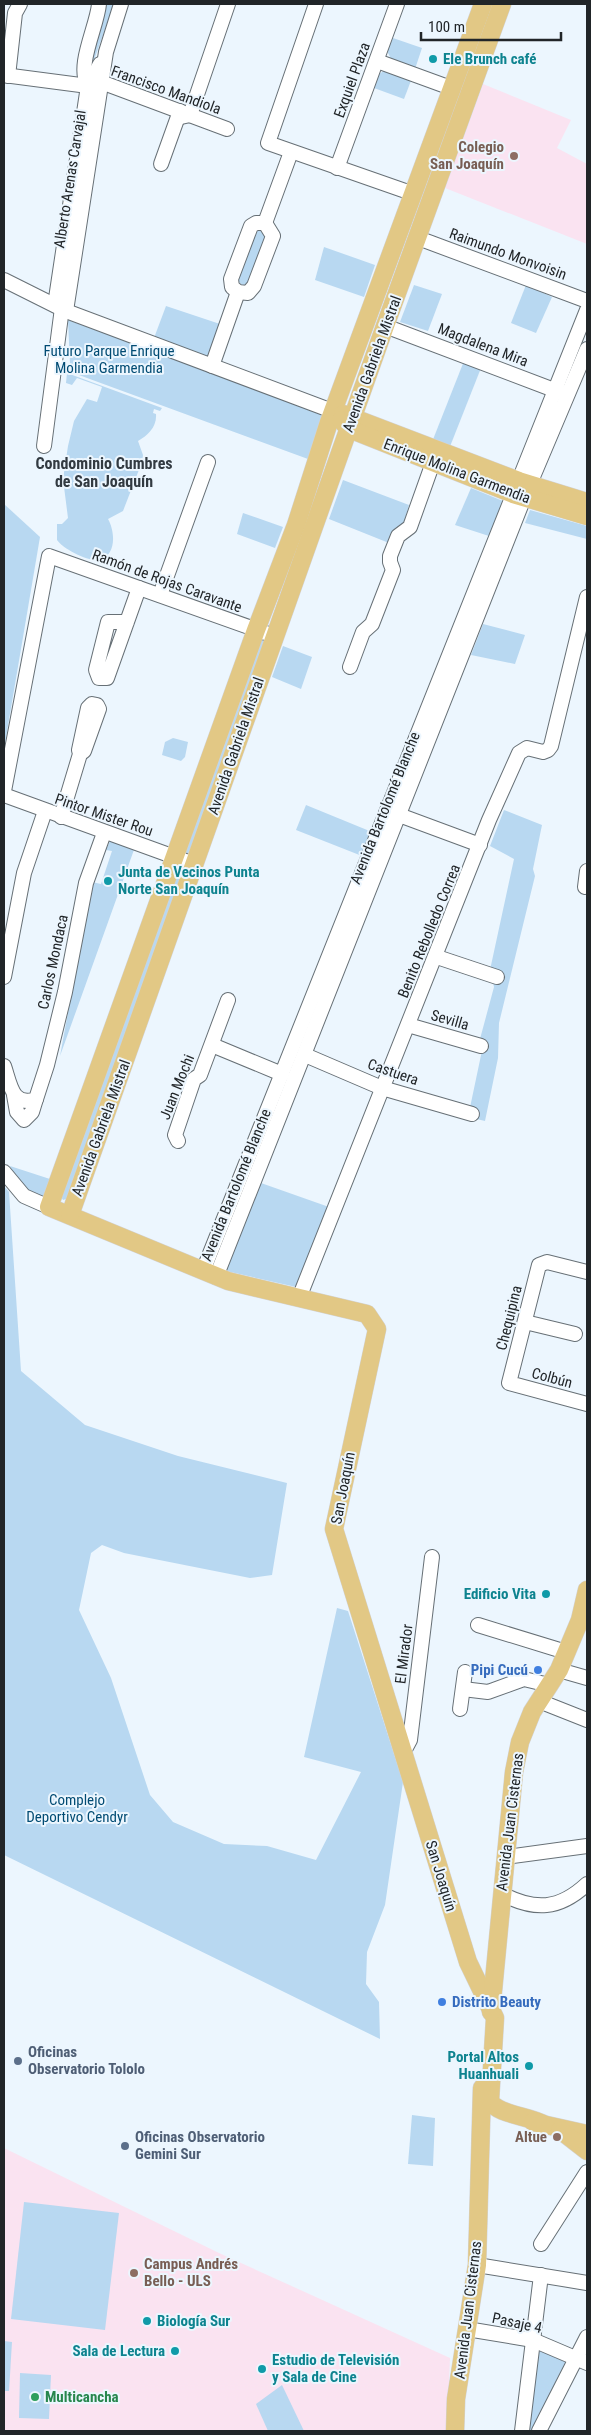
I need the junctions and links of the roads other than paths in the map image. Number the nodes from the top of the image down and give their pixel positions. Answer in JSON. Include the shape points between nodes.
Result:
{"nodes":[{"id":1,"x":20,"y":4,"type":"edge"},
{"id":2,"x":99,"y":4,"type":"edge"},
{"id":3,"x":121,"y":4,"type":"edge"},
{"id":4,"x":228,"y":4,"type":"edge"},
{"id":5,"x":316,"y":4,"type":"edge"},
{"id":6,"x":397,"y":4,"type":"edge"},
{"id":7,"x":483,"y":4,"type":"edge"},
{"id":8,"x":502,"y":4,"type":"edge"},
{"id":9,"x":377,"y":61,"type":"junction"},
{"id":10,"x":6,"y":76,"type":"edge"},
{"id":11,"x":94,"y":84,"type":"junction"},
{"id":12,"x":451,"y":88,"type":"junction"},
{"id":13,"x":183,"y":115,"type":"junction"},
{"id":14,"x":227,"y":129,"type":"dead end"},
{"id":15,"x":291,"y":152,"type":"junction"},
{"id":16,"x":161,"y":164,"type":"dead end"},
{"id":17,"x":337,"y":168,"type":"junction"},
{"id":18,"x":414,"y":194,"type":"junction"},
{"id":19,"x":265,"y":223,"type":"junction"},
{"id":20,"x":418,"y":238,"type":"junction"},
{"id":21,"x":386,"y":270,"type":"junction"},
{"id":22,"x":403,"y":277,"type":"junction"},
{"id":23,"x":4,"y":280,"type":"edge"},
{"id":24,"x":238,"y":292,"type":"junction"},
{"id":25,"x":587,"y":301,"type":"edge"},
{"id":26,"x":61,"y":308,"type":"junction"},
{"id":27,"x":587,"y":310,"type":"edge"},
{"id":28,"x":385,"y":326,"type":"junction"},
{"id":29,"x":572,"y":348,"type":"junction"},
{"id":30,"x":586,"y":351,"type":"edge"},
{"id":31,"x":212,"y":366,"type":"junction"},
{"id":32,"x":555,"y":390,"type":"junction"},
{"id":33,"x":568,"y":395,"type":"junction"},
{"id":34,"x":334,"y":412,"type":"junction"},
{"id":35,"x":351,"y":422,"type":"junction"},
{"id":36,"x":44,"y":446,"type":"dead end"},
{"id":37,"x":435,"y":456,"type":"junction"},
{"id":38,"x":208,"y":462,"type":"dead end"},
{"id":39,"x":522,"y":489,"type":"junction"},
{"id":40,"x":587,"y":502,"type":"edge"},
{"id":41,"x":587,"y":516,"type":"edge"},
{"id":42,"x":139,"y":588,"type":"junction"},
{"id":43,"x":160,"y":595,"type":"junction"},
{"id":44,"x":587,"y":597,"type":"edge"},
{"id":45,"x":127,"y":622,"type":"dead end"},
{"id":46,"x":470,"y":622,"type":"junction"},
{"id":47,"x":256,"y":630,"type":"junction"},
{"id":48,"x":274,"y":636,"type":"junction"},
{"id":49,"x":350,"y":667,"type":"dead end"},
{"id":50,"x":80,"y":754,"type":"dead end"},
{"id":51,"x":4,"y":791,"type":"edge"},
{"id":52,"x":4,"y":795,"type":"edge"},
{"id":53,"x":45,"y":811,"type":"junction"},
{"id":54,"x":399,"y":815,"type":"junction"},
{"id":55,"x":61,"y":817,"type":"junction"},
{"id":56,"x":104,"y":833,"type":"junction"},
{"id":57,"x":480,"y":845,"type":"junction"},
{"id":58,"x":175,"y":857,"type":"junction"},
{"id":59,"x":194,"y":864,"type":"junction"},
{"id":60,"x":587,"y":871,"type":"edge"},
{"id":61,"x":585,"y":887,"type":"dead end"},
{"id":62,"x":436,"y":957,"type":"junction"},
{"id":63,"x":497,"y":977,"type":"dead end"},
{"id":64,"x":4,"y":978,"type":"edge"},
{"id":65,"x":228,"y":1000,"type":"dead end"},
{"id":66,"x":408,"y":1024,"type":"junction"},
{"id":67,"x":212,"y":1045,"type":"junction"},
{"id":68,"x":481,"y":1046,"type":"dead end"},
{"id":69,"x":305,"y":1055,"type":"junction"},
{"id":70,"x":4,"y":1066,"type":"edge"},
{"id":71,"x":282,"y":1074,"type":"junction"},
{"id":72,"x":382,"y":1088,"type":"junction"},
{"id":73,"x":472,"y":1114,"type":"dead end"},
{"id":74,"x":178,"y":1140,"type":"dead end"},
{"id":75,"x":4,"y":1172,"type":"edge"},
{"id":76,"x":49,"y":1207,"type":"junction"},
{"id":77,"x":70,"y":1215,"type":"junction"},
{"id":78,"x":587,"y":1272,"type":"edge"},
{"id":79,"x":210,"y":1274,"type":"junction"},
{"id":80,"x":299,"y":1298,"type":"junction"},
{"id":81,"x":525,"y":1322,"type":"junction"},
{"id":82,"x":575,"y":1334,"type":"dead end"},
{"id":83,"x":509,"y":1383,"type":"joint"},
{"id":84,"x":587,"y":1404,"type":"edge"},
{"id":85,"x":432,"y":1557,"type":"dead end"},
{"id":86,"x":587,"y":1590,"type":"edge"},
{"id":87,"x":478,"y":1626,"type":"dead end"},
{"id":88,"x":566,"y":1652,"type":"junction"},
{"id":89,"x":465,"y":1672,"type":"dead end"},
{"id":90,"x":554,"y":1678,"type":"junction"},
{"id":91,"x":587,"y":1678,"type":"edge"},
{"id":92,"x":463,"y":1689,"type":"junction"},
{"id":93,"x":539,"y":1701,"type":"junction"},
{"id":94,"x":460,"y":1709,"type":"dead end"},
{"id":95,"x":587,"y":1720,"type":"edge"},
{"id":96,"x":403,"y":1753,"type":"junction"},
{"id":97,"x":587,"y":1846,"type":"edge"},
{"id":98,"x":506,"y":1857,"type":"junction"},
{"id":99,"x":587,"y":1884,"type":"edge"},
{"id":100,"x":502,"y":1894,"type":"junction"},
{"id":101,"x":491,"y":2009,"type":"junction"},
{"id":102,"x":486,"y":2104,"type":"junction"},
{"id":103,"x":550,"y":2126,"type":"junction"},
{"id":104,"x":587,"y":2134,"type":"edge"},
{"id":105,"x":587,"y":2151,"type":"edge"},
{"id":106,"x":587,"y":2172,"type":"edge"},
{"id":107,"x":541,"y":2244,"type":"dead end"},
{"id":108,"x":477,"y":2264,"type":"junction"},
{"id":109,"x":541,"y":2275,"type":"junction"},
{"id":110,"x":587,"y":2283,"type":"edge"},
{"id":111,"x":467,"y":2329,"type":"junction"},
{"id":112,"x":587,"y":2337,"type":"edge"},
{"id":113,"x":533,"y":2340,"type":"junction"},
{"id":114,"x":582,"y":2361,"type":"edge"},
{"id":115,"x":455,"y":2431,"type":"edge"},
{"id":116,"x":522,"y":2431,"type":"edge"},
{"id":117,"x":539,"y":2431,"type":"edge"}],
"edges":[{"from":1,"to":10,"type":"street","via":[[15,13]]},
{"from":2,"to":11,"type":"street","via":[[86,56],[85,79]]},
{"from":3,"to":11,"type":"street","name":"Alberto Arenas Carvajal"},
{"from":4,"to":13,"type":"street"},
{"from":5,"to":15,"type":"street","via":[[268,143]]},
{"from":6,"to":9,"type":"street","name":"Exquiel Plaza"},
{"from":7,"to":12,"type":"main road","name":"Avenida Gabriela Mistral"},
{"from":8,"to":20,"type":"main road","name":"Avenida Gabriela Mistral"},
{"from":9,"to":12,"type":"street"},
{"from":9,"to":17,"type":"street","name":"Exquiel Plaza"},
{"from":10,"to":11,"type":"street","name":"Francisco Mandiola"},
{"from":11,"to":13,"type":"street","name":"Francisco Mandiola"},
{"from":11,"to":26,"type":"street","name":"Alberto Arenas Carvajal"},
{"from":12,"to":18,"type":"main road","name":"Avenida Gabriela Mistral"},
{"from":13,"to":14,"type":"street","name":"Francisco Mandiola"},
{"from":13,"to":16,"type":"street"},
{"from":15,"to":17,"type":"street"},
{"from":15,"to":19,"type":"street"},
{"from":17,"to":18,"type":"street"},
{"from":18,"to":21,"type":"main road","name":"Avenida Gabriela Mistral"},
{"from":19,"to":24,"type":"street","via":[[251,226],[231,279],[232,288]]},
{"from":19,"to":24,"type":"street","via":[[273,236],[254,286],[248,293]]},
{"from":20,"to":22,"type":"main road","name":"Avenida Gabriela Mistral"},
{"from":20,"to":25,"type":"street","name":"Raimundo Monvoisin"},
{"from":21,"to":22,"type":"street","name":"Avenida Gabriela Mistral"},
{"from":21,"to":34,"type":"main road","name":"Avenida Gabriela Mistral"},
{"from":22,"to":28,"type":"main road","name":"Avenida Gabriela Mistral"},
{"from":23,"to":26,"type":"street","name":"Enrique Molina Garmendia"},
{"from":24,"to":31,"type":"street"},
{"from":26,"to":31,"type":"street","name":"Enrique Molina Garmendia"},
{"from":26,"to":36,"type":"street","name":"Alberto Arenas Carvajal"},
{"from":27,"to":29,"type":"street","name":"Avenida Bartolomé Blanche"},
{"from":28,"to":32,"type":"street","name":"Magdalena Mira"},
{"from":28,"to":35,"type":"main road","name":"Avenida Gabriela Mistral"},
{"from":29,"to":30,"type":"street","name":"Avenida Bartolomé Blanche"},
{"from":29,"to":32,"type":"street","name":"Avenida Bartolomé Blanche"},
{"from":30,"to":33,"type":"street","name":"Avenida Bartolomé Blanche"},
{"from":31,"to":34,"type":"street","name":"Enrique Molina Garmendia"},
{"from":32,"to":33,"type":"street","name":"Magdalena Mira"},
{"from":32,"to":39,"type":"street","name":"Avenida Bartolomé Blanche"},
{"from":33,"to":39,"type":"street","name":"Avenida Bartolomé Blanche"},
{"from":34,"to":35,"type":"main road","name":"Enrique Molina Garmendia"},
{"from":34,"to":47,"type":"main road","name":"Avenida Gabriela Mistral","via":[[296,526]]},
{"from":35,"to":37,"type":"main road","name":"Enrique Molina Garmendia"},
{"from":35,"to":48,"type":"main road","name":"Avenida Gabriela Mistral"},
{"from":37,"to":39,"type":"main road","name":"Enrique Molina Garmendia"},
{"from":37,"to":49,"type":"street","via":[[410,527],[398,536],[390,556],[394,570],[372,624],[363,632]]},
{"from":38,"to":43,"type":"street"},
{"from":39,"to":40,"type":"main road","name":"Enrique Molina Garmendia"},
{"from":39,"to":41,"type":"main road","name":"Enrique Molina Garmendia"},
{"from":39,"to":46,"type":"street","name":"Avenida Bartolomé Blanche"},
{"from":42,"to":43,"type":"street","name":"Ramón de Rojas Caravante"},
{"from":42,"to":45,"type":"street"},
{"from":42,"to":51,"type":"street","name":"Ramón de Rojas Caravante","via":[[49,556]]},
{"from":43,"to":47,"type":"street","name":"Ramón de Rojas Caravante"},
{"from":44,"to":57,"type":"street","name":"Benito Rebolledo Correa","via":[[551,746],[543,752],[527,748],[519,753]]},
{"from":46,"to":54,"type":"street","name":"Avenida Bartolomé Blanche"},
{"from":46,"to":71,"type":"street","name":"Avenida Bartolomé Blanche","via":[[382,819]]},
{"from":47,"to":48,"type":"street","name":"Ramón de Rojas Caravante"},
{"from":47,"to":58,"type":"main road","name":"Avenida Gabriela Mistral"},
{"from":48,"to":59,"type":"main road","name":"Avenida Gabriela Mistral"},
{"from":50,"to":55,"type":"street"},
{"from":52,"to":53,"type":"street","name":"Pintor Mister Rou"},
{"from":53,"to":55,"type":"street","name":"Pintor Mister Rou"},
{"from":53,"to":64,"type":"street","via":[[24,873]]},
{"from":54,"to":57,"type":"street"},
{"from":54,"to":69,"type":"street","name":"Avenida Bartolomé Blanche"},
{"from":55,"to":56,"type":"street","name":"Pintor Mister Rou"},
{"from":56,"to":58,"type":"street","name":"Pintor Mister Rou"},
{"from":56,"to":70,"type":"street","name":"Carlos Mondaca","via":[[86,883],[65,992],[36,1099],[20,1101],[14,1095]]},
{"from":57,"to":62,"type":"street","name":"Benito Rebolledo Correa"},
{"from":58,"to":59,"type":"street","name":"Pintor Mister Rou"},
{"from":58,"to":76,"type":"main road","name":"Avenida Gabriela Mistral"},
{"from":59,"to":77,"type":"main road","name":"Avenida Gabriela Mistral"},
{"from":60,"to":61,"type":"street"},
{"from":62,"to":63,"type":"street"},
{"from":62,"to":66,"type":"street","name":"Benito Rebolledo Correa"},
{"from":65,"to":67,"type":"street","name":"Juan Mochi"},
{"from":66,"to":68,"type":"street","name":"Sevilla"},
{"from":66,"to":72,"type":"street","name":"Benito Rebolledo Correa"},
{"from":67,"to":71,"type":"street","name":"Juan Mochi"},
{"from":67,"to":74,"type":"street","name":"Juan Mochi","via":[[200,1075],[194,1080],[175,1135]]},
{"from":69,"to":72,"type":"street","name":"Castuera"},
{"from":69,"to":79,"type":"street","name":"Avenida Bartolomé Blanche"},
{"from":71,"to":79,"type":"street","name":"Avenida Bartolomé Blanche"},
{"from":72,"to":73,"type":"street","name":"Castuera"},
{"from":72,"to":80,"type":"street","name":"Benito Rebolledo Correa"},
{"from":75,"to":76,"type":"street","via":[[24,1196]]},
{"from":76,"to":77,"type":"main road","name":"San Joaquín"},
{"from":77,"to":79,"type":"main road","name":"San Joaquín"},
{"from":78,"to":81,"type":"street","name":"Chequipina","via":[[539,1264]]},
{"from":79,"to":80,"type":"main road","name":"San Joaquín"},
{"from":80,"to":96,"type":"main road","name":"San Joaquín","via":[[367,1314],[377,1330],[334,1528]]},
{"from":81,"to":82,"type":"street"},
{"from":81,"to":83,"type":"street","name":"Chequipina"},
{"from":83,"to":84,"type":"street","name":"Colbún"},
{"from":85,"to":96,"type":"street","name":"El Mirador","via":[[410,1740]]},
{"from":86,"to":88,"type":"main road","name":"Avenida Juan Cisternas","via":[[580,1620]]},
{"from":87,"to":88,"type":"street"},
{"from":88,"to":90,"type":"main road","name":"Avenida Juan Cisternas"},
{"from":89,"to":92,"type":"street"},
{"from":90,"to":91,"type":"street"},
{"from":90,"to":92,"type":"street","via":[[524,1680],[488,1692]]},
{"from":90,"to":93,"type":"main road","name":"Avenida Juan Cisternas"},
{"from":92,"to":94,"type":"street"},
{"from":93,"to":95,"type":"street"},
{"from":93,"to":98,"type":"main road","name":"Avenida Juan Cisternas","via":[[520,1742]]},
{"from":96,"to":101,"type":"main road","name":"San Joaquín","via":[[468,1962]]},
{"from":97,"to":98,"type":"street"},
{"from":98,"to":100,"type":"main road","name":"Avenida Juan Cisternas"},
{"from":99,"to":100,"type":"street","via":[[559,1902],[544,1906],[535,1907]]},
{"from":100,"to":101,"type":"main road","name":"Avenida Juan Cisternas"},
{"from":101,"to":102,"type":"main road","name":"Avenida Juan Cisternas"},
{"from":102,"to":103,"type":"main road"},
{"from":102,"to":108,"type":"main road","name":"Avenida Juan Cisternas"},
{"from":103,"to":104,"type":"main road"},
{"from":103,"to":105,"type":"main road"},
{"from":106,"to":107,"type":"street"},
{"from":108,"to":109,"type":"street"},
{"from":108,"to":111,"type":"main road","name":"Avenida Juan Cisternas"},
{"from":109,"to":110,"type":"street"},
{"from":109,"to":113,"type":"street"},
{"from":111,"to":113,"type":"street","name":"Pasaje 4"},
{"from":111,"to":115,"type":"main road","name":"Avenida Juan Cisternas","via":[[456,2400]]},
{"from":112,"to":114,"type":"street"},
{"from":113,"to":114,"type":"street","name":"Pasaje 4"},
{"from":113,"to":116,"type":"street"},
{"from":114,"to":117,"type":"street"}]}
